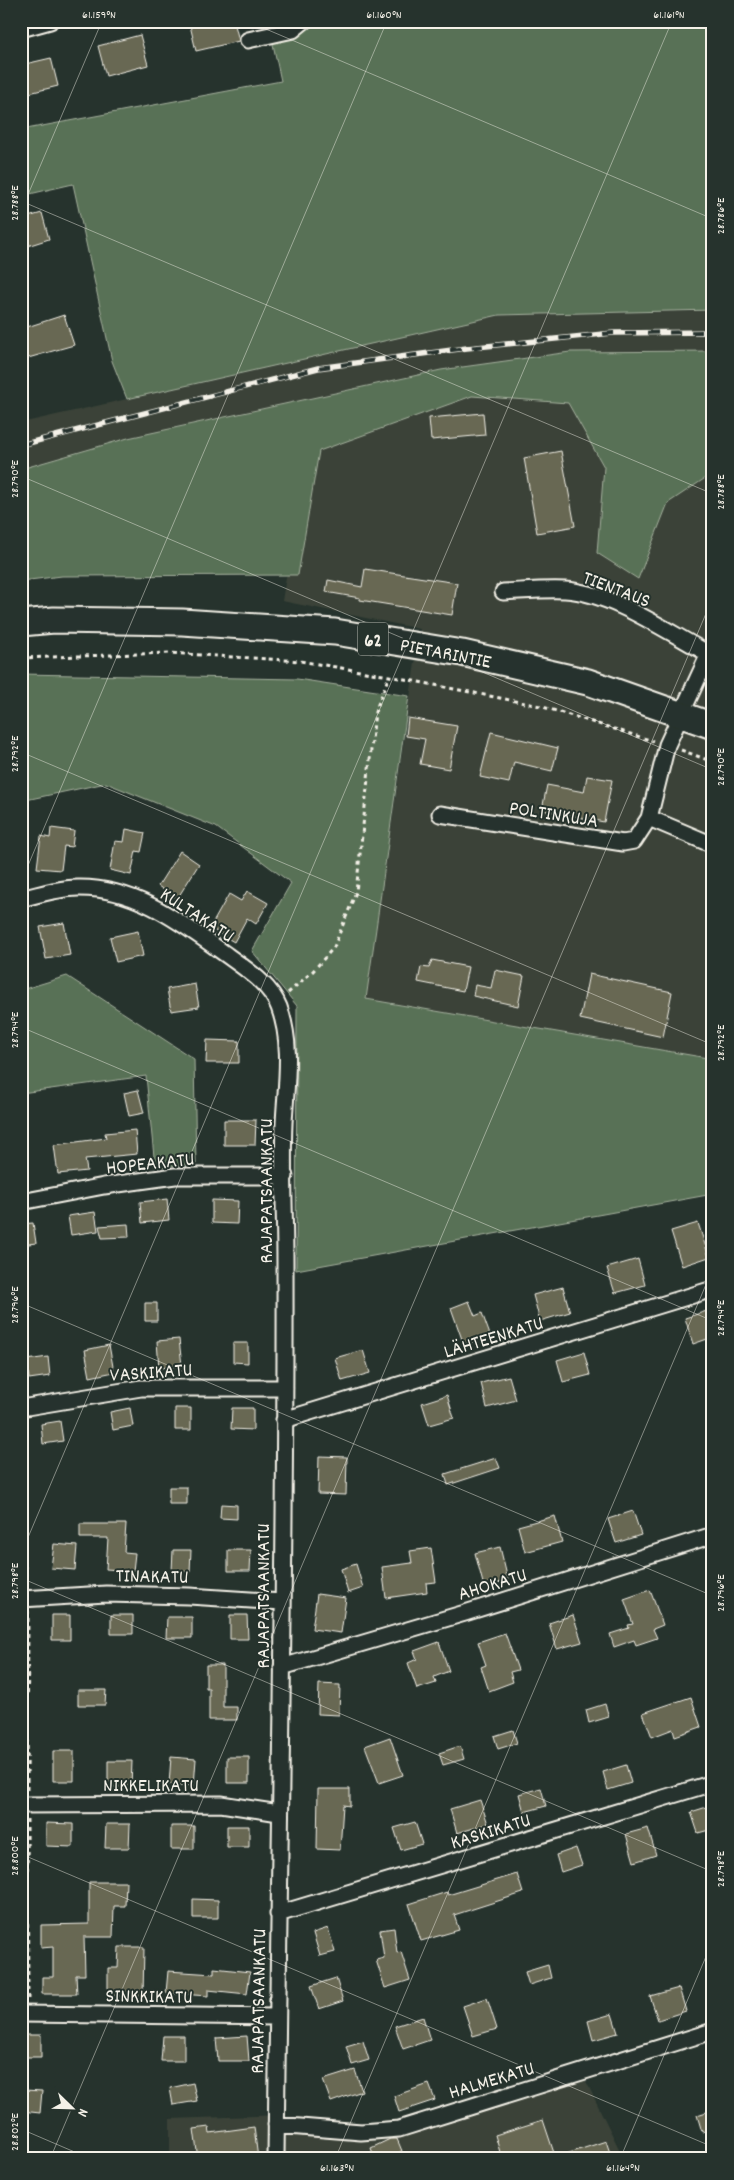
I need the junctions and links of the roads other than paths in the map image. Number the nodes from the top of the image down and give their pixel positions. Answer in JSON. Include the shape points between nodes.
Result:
{"nodes":[{"id":1,"x":50,"y":21,"type":"edge"},
{"id":2,"x":304,"y":21,"type":"edge"},
{"id":3,"x":21,"y":29,"type":"edge"},
{"id":4,"x":248,"y":40,"type":"dead end"},
{"id":5,"x":503,"y":592,"type":"dead end"},
{"id":6,"x":21,"y":623,"type":"edge"},
{"id":7,"x":711,"y":655,"type":"edge"},
{"id":8,"x":680,"y":714,"type":"junction"},
{"id":9,"x":713,"y":726,"type":"edge"},
{"id":10,"x":440,"y":814,"type":"dead end"},
{"id":11,"x":649,"y":818,"type":"junction"},
{"id":12,"x":713,"y":845,"type":"edge"},
{"id":13,"x":21,"y":899,"type":"edge"},
{"id":14,"x":287,"y":1034,"type":"joint"},
{"id":15,"x":284,"y":1176,"type":"junction"},
{"id":16,"x":21,"y":1202,"type":"edge"},
{"id":17,"x":713,"y":1289,"type":"edge"},
{"id":18,"x":285,"y":1388,"type":"junction"},
{"id":19,"x":21,"y":1408,"type":"edge"},
{"id":20,"x":284,"y":1420,"type":"junction"},
{"id":21,"x":713,"y":1536,"type":"edge"},
{"id":22,"x":25,"y":1599,"type":"edge"},
{"id":23,"x":282,"y":1602,"type":"junction"},
{"id":24,"x":282,"y":1667,"type":"junction"},
{"id":25,"x":713,"y":1783,"type":"edge"},
{"id":26,"x":24,"y":1804,"type":"edge"},
{"id":27,"x":279,"y":1813,"type":"junction"},
{"id":28,"x":278,"y":1914,"type":"junction"},
{"id":29,"x":24,"y":2013,"type":"edge"},
{"id":30,"x":276,"y":2017,"type":"junction"},
{"id":31,"x":713,"y":2031,"type":"edge"},
{"id":32,"x":276,"y":2125,"type":"junction"},
{"id":33,"x":276,"y":2159,"type":"edge"}],
"edges":[{"from":1,"to":3,"type":"street"},
{"from":2,"to":4,"type":"street","via":[[293,30]]},
{"from":5,"to":7,"type":"street","name":"TIENTAUS","via":[[566,590],[587,594],[633,612]]},
{"from":6,"to":8,"type":"main road","name":"PIETARINTIE","number":"62","via":[[54,620],[182,622],[335,632],[462,653],[588,682]]},
{"from":7,"to":8,"type":"street","name":"TIENTAUS"},
{"from":8,"to":9,"type":"main road","name":"PIETARINTIE","number":"62"},
{"from":8,"to":11,"type":"street","name":"POLTINKUJA","via":[[667,745]]},
{"from":10,"to":11,"type":"street","name":"POLTINKUJA","via":[[623,843],[634,841]]},
{"from":11,"to":12,"type":"street"},
{"from":13,"to":14,"type":"street","name":"KULTAKATU","via":[[54,890],[78,888],[102,890],[150,905],[186,925],[254,975],[277,1003]]},
{"from":14,"to":15,"type":"street","name":"RAJAPATSAANKATU"},
{"from":15,"to":16,"type":"street","name":"HOPEAKATU","via":[[175,1176]]},
{"from":15,"to":18,"type":"street","name":"RAJAPATSAANKATU"},
{"from":17,"to":20,"type":"street","name":"LÄHTEENKATU"},
{"from":18,"to":19,"type":"street","name":"VASKIKATU","via":[[141,1388]]},
{"from":18,"to":20,"type":"street","name":"RAJAPATSAANKATU"},
{"from":20,"to":23,"type":"street","name":"RAJAPATSAANKATU"},
{"from":21,"to":24,"type":"street","name":"AHOKATU"},
{"from":22,"to":23,"type":"street","name":"TINAKATU","via":[[134,1595]]},
{"from":23,"to":24,"type":"street","name":"RAJAPATSAANKATU"},
{"from":24,"to":27,"type":"street","name":"RAJAPATSAANKATU"},
{"from":25,"to":28,"type":"street","name":"KASKIKATU"},
{"from":26,"to":27,"type":"street","name":"NIKKELIKATU","via":[[221,1804]]},
{"from":27,"to":28,"type":"street","name":"RAJAPATSAANKATU"},
{"from":28,"to":30,"type":"street","name":"RAJAPATSAANKATU"},
{"from":29,"to":30,"type":"street","name":"SINKKIKATU"},
{"from":30,"to":32,"type":"street","name":"RAJAPATSAANKATU"},
{"from":31,"to":32,"type":"street","name":"HALMEKATU","via":[[399,2128],[361,2132]]},
{"from":32,"to":33,"type":"street","name":"RAJAPATSAANKATU"}]}
